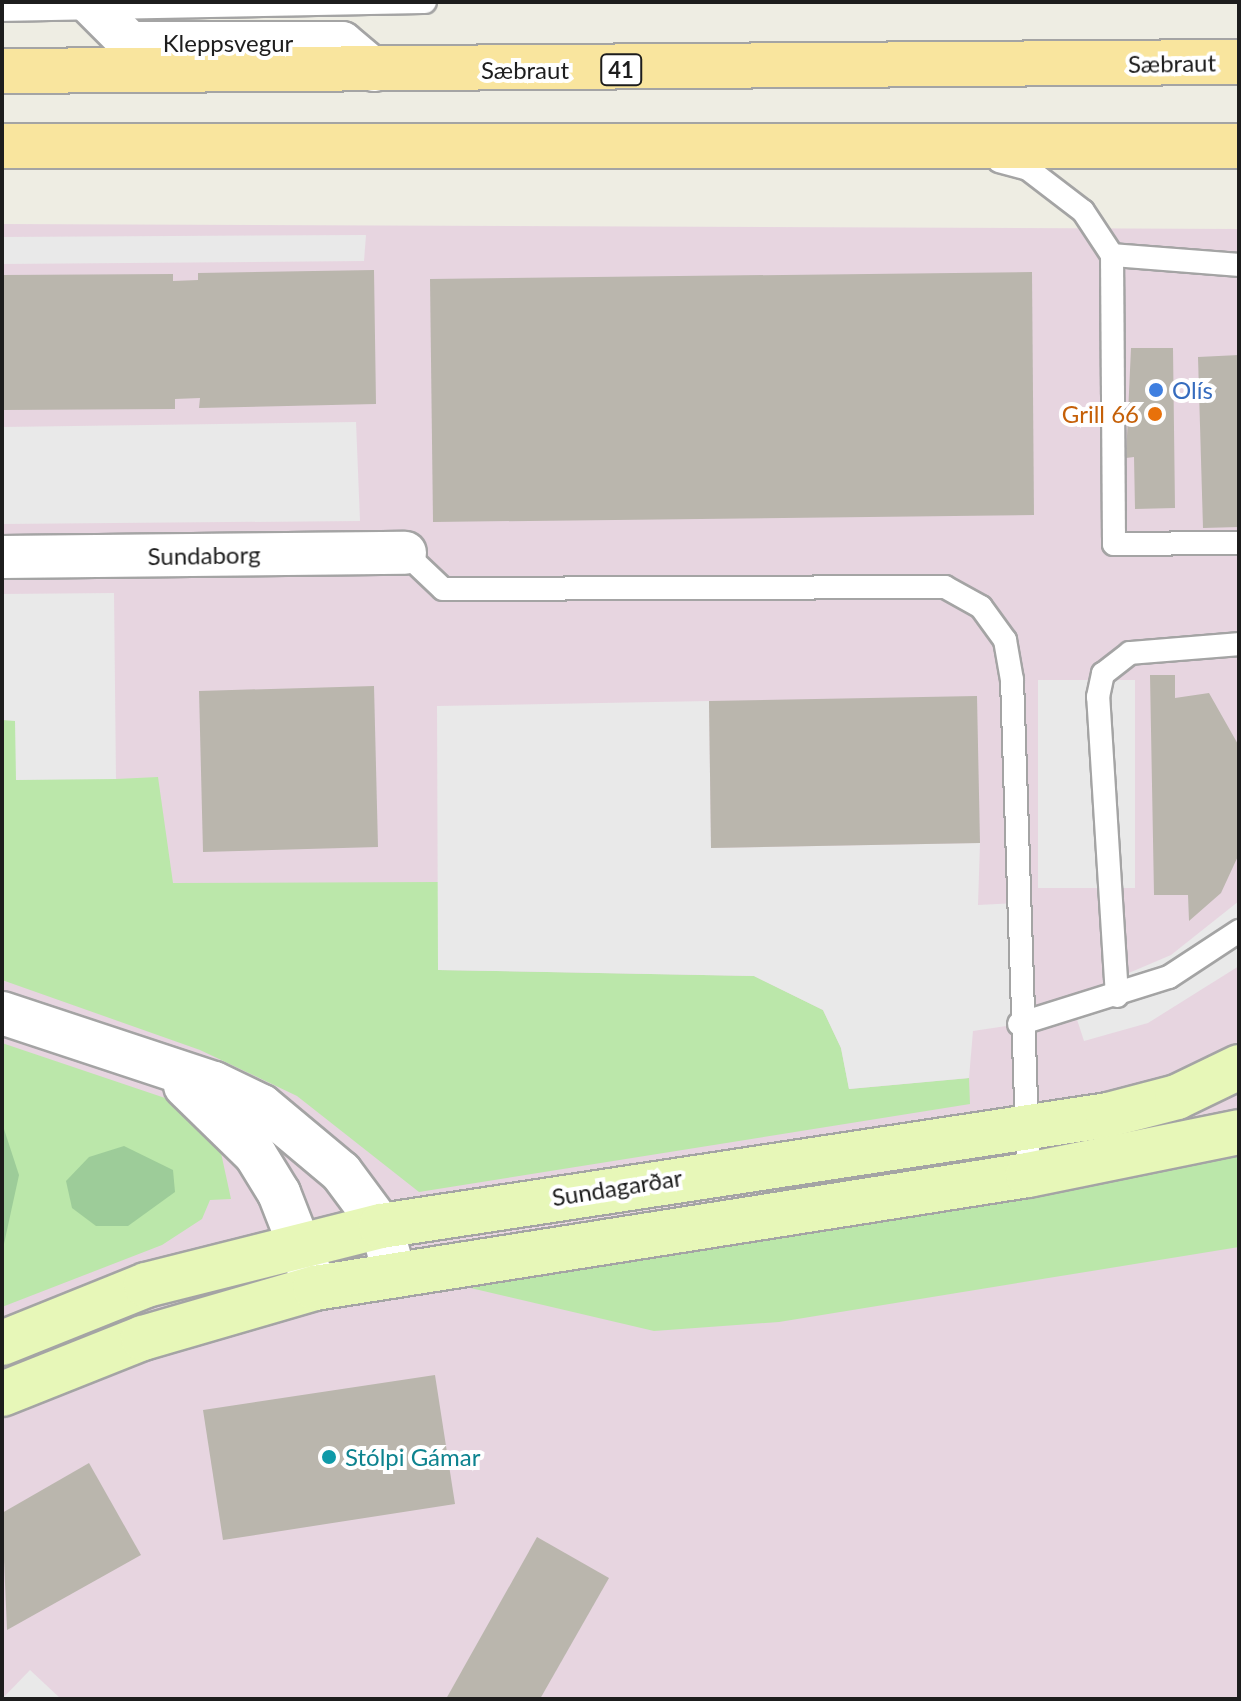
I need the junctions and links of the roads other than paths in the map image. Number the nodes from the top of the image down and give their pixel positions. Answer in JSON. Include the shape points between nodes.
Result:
{"nodes":[{"id":1,"x":425,"y":2,"type":"edge"},
{"id":2,"x":92,"y":6,"type":"edge"},
{"id":3,"x":2,"y":10,"type":"edge"},
{"id":4,"x":1239,"y":62,"type":"edge"},
{"id":5,"x":374,"y":70,"type":"junction"},
{"id":6,"x":2,"y":71,"type":"edge"},
{"id":7,"x":2,"y":146,"type":"edge"},
{"id":8,"x":1239,"y":146,"type":"edge"},
{"id":9,"x":1041,"y":148,"type":"junction"},
{"id":10,"x":955,"y":149,"type":"junction"},
{"id":11,"x":1239,"y":175,"type":"edge"},
{"id":12,"x":1112,"y":255,"type":"junction"},
{"id":13,"x":1239,"y":265,"type":"edge"},
{"id":14,"x":1239,"y":543,"type":"edge"},
{"id":15,"x":405,"y":553,"type":"joint"},
{"id":16,"x":2,"y":557,"type":"edge"},
{"id":17,"x":1239,"y":644,"type":"edge"},
{"id":18,"x":1239,"y":931,"type":"edge"},
{"id":19,"x":1117,"y":996,"type":"junction"},
{"id":20,"x":2,"y":1013,"type":"edge"},
{"id":21,"x":1019,"y":1024,"type":"junction"},
{"id":22,"x":152,"y":1061,"type":"junction"},
{"id":23,"x":1239,"y":1067,"type":"edge"},
{"id":24,"x":1025,"y":1127,"type":"junction"},
{"id":25,"x":1239,"y":1132,"type":"edge"},
{"id":26,"x":1028,"y":1175,"type":"junction"},
{"id":27,"x":381,"y":1226,"type":"junction"},
{"id":28,"x":301,"y":1244,"type":"junction"},
{"id":29,"x":395,"y":1275,"type":"junction"},
{"id":30,"x":315,"y":1288,"type":"junction"},
{"id":31,"x":2,"y":1343,"type":"edge"},
{"id":32,"x":2,"y":1394,"type":"edge"}],
"edges":[{"from":1,"to":2,"type":"lane"},
{"from":2,"to":3,"type":"lane"},
{"from":2,"to":5,"type":"street","name":"Kleppsvegur","via":[[130,43],[342,43]]},
{"from":4,"to":5,"type":"main road","name":"Sæbraut","number":"41"},
{"from":5,"to":6,"type":"main road","name":"Sæbraut","number":"41"},
{"from":7,"to":10,"type":"main road"},
{"from":8,"to":9,"type":"main road"},
{"from":9,"to":10,"type":"main road"},
{"from":9,"to":11,"type":"main road","via":[[1114,172]]},
{"from":10,"to":12,"type":"lane","via":[[1028,169],[1083,211]]},
{"from":12,"to":13,"type":"lane"},
{"from":12,"to":14,"type":"lane","via":[[1114,544]]},
{"from":15,"to":16,"type":"street","name":"Sundaborg"},
{"from":15,"to":21,"type":"lane","via":[[443,589],[945,587],[981,607],[1011,659]]},
{"from":17,"to":19,"type":"lane","via":[[1130,653],[1103,674],[1098,697]]},
{"from":18,"to":19,"type":"lane","via":[[1169,977]]},
{"from":19,"to":21,"type":"lane"},
{"from":20,"to":22,"type":"street"},
{"from":21,"to":24,"type":"lane"},
{"from":22,"to":27,"type":"street","via":[[262,1106],[312,1141]]},
{"from":22,"to":28,"type":"street","via":[[216,1109],[255,1154]]},
{"from":23,"to":24,"type":"main road","name":"Sundagarðar","via":[[1177,1097]]},
{"from":24,"to":26,"type":"lane"},
{"from":24,"to":27,"type":"main road","name":"Sundagarðar"},
{"from":25,"to":26,"type":"main road"},
{"from":26,"to":29,"type":"main road"},
{"from":27,"to":28,"type":"main road","name":"Sundagarðar"},
{"from":27,"to":29,"type":"street"},
{"from":28,"to":30,"type":"street"},
{"from":28,"to":31,"type":"main road","name":"Sundagarðar","via":[[80,1306]]},
{"from":29,"to":30,"type":"main road"},
{"from":30,"to":32,"type":"main road","via":[[143,1338]]}]}
